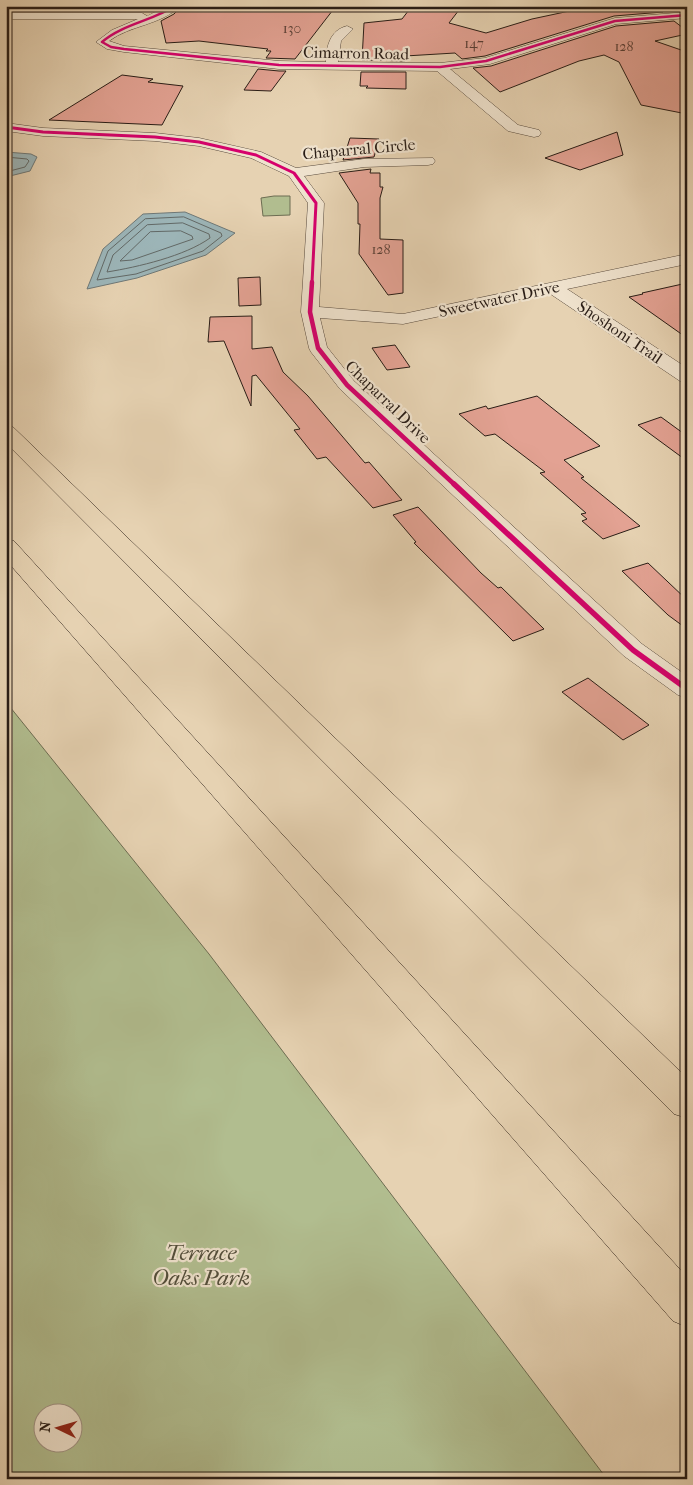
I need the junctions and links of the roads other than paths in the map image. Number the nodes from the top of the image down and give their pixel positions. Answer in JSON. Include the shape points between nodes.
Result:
{"nodes":[{"id":1,"x":175,"y":6,"type":"edge"},
{"id":2,"x":687,"y":15,"type":"edge"},
{"id":3,"x":6,"y":16,"type":"edge"},
{"id":4,"x":157,"y":16,"type":"junction"},
{"id":5,"x":347,"y":29,"type":"dead end"},
{"id":6,"x":332,"y":67,"type":"junction"},
{"id":7,"x":440,"y":67,"type":"junction"},
{"id":8,"x":6,"y":126,"type":"edge"},
{"id":9,"x":534,"y":133,"type":"dead end"},
{"id":10,"x":428,"y":161,"type":"dead end"},
{"id":11,"x":294,"y":173,"type":"junction"},
{"id":12,"x":687,"y":259,"type":"edge"},
{"id":13,"x":553,"y":288,"type":"junction"},
{"id":14,"x":310,"y":312,"type":"junction"},
{"id":15,"x":687,"y":377,"type":"edge"},
{"id":16,"x":6,"y":431,"type":"edge"},
{"id":17,"x":6,"y":546,"type":"edge"},
{"id":18,"x":687,"y":689,"type":"edge"},
{"id":19,"x":687,"y":1102,"type":"edge"},
{"id":20,"x":687,"y":1307,"type":"edge"}],
"edges":[{"from":1,"to":4,"type":"street","name":"Cimarron Road"},
{"from":2,"to":7,"type":"street","name":"Cimarron Road","via":[[615,21],[486,61]]},
{"from":3,"to":4,"type":"street"},
{"from":4,"to":6,"type":"street","name":"Cimarron Road","via":[[102,42],[111,47],[137,51]]},
{"from":5,"to":6,"type":"street","via":[[332,45]]},
{"from":6,"to":7,"type":"street","name":"Cimarron Road"},
{"from":7,"to":9,"type":"street","via":[[513,128]]},
{"from":8,"to":11,"type":"street","name":"Chaparral Drive","via":[[43,132],[199,142],[256,155]]},
{"from":10,"to":11,"type":"street","name":"Chaparral Circle","via":[[364,163]]},
{"from":11,"to":14,"type":"street","name":"Chaparral Drive","via":[[316,203]]},
{"from":12,"to":13,"type":"street","name":"Sweetwater Drive"},
{"from":13,"to":14,"type":"street","name":"Sweetwater Drive","via":[[403,319]]},
{"from":13,"to":15,"type":"street","name":"Shoshoni Trail"},
{"from":14,"to":18,"type":"street","name":"Chaparral Drive","via":[[318,348],[347,386],[633,650]]},
{"from":16,"to":19,"type":"highway"},
{"from":17,"to":20,"type":"highway"}]}
